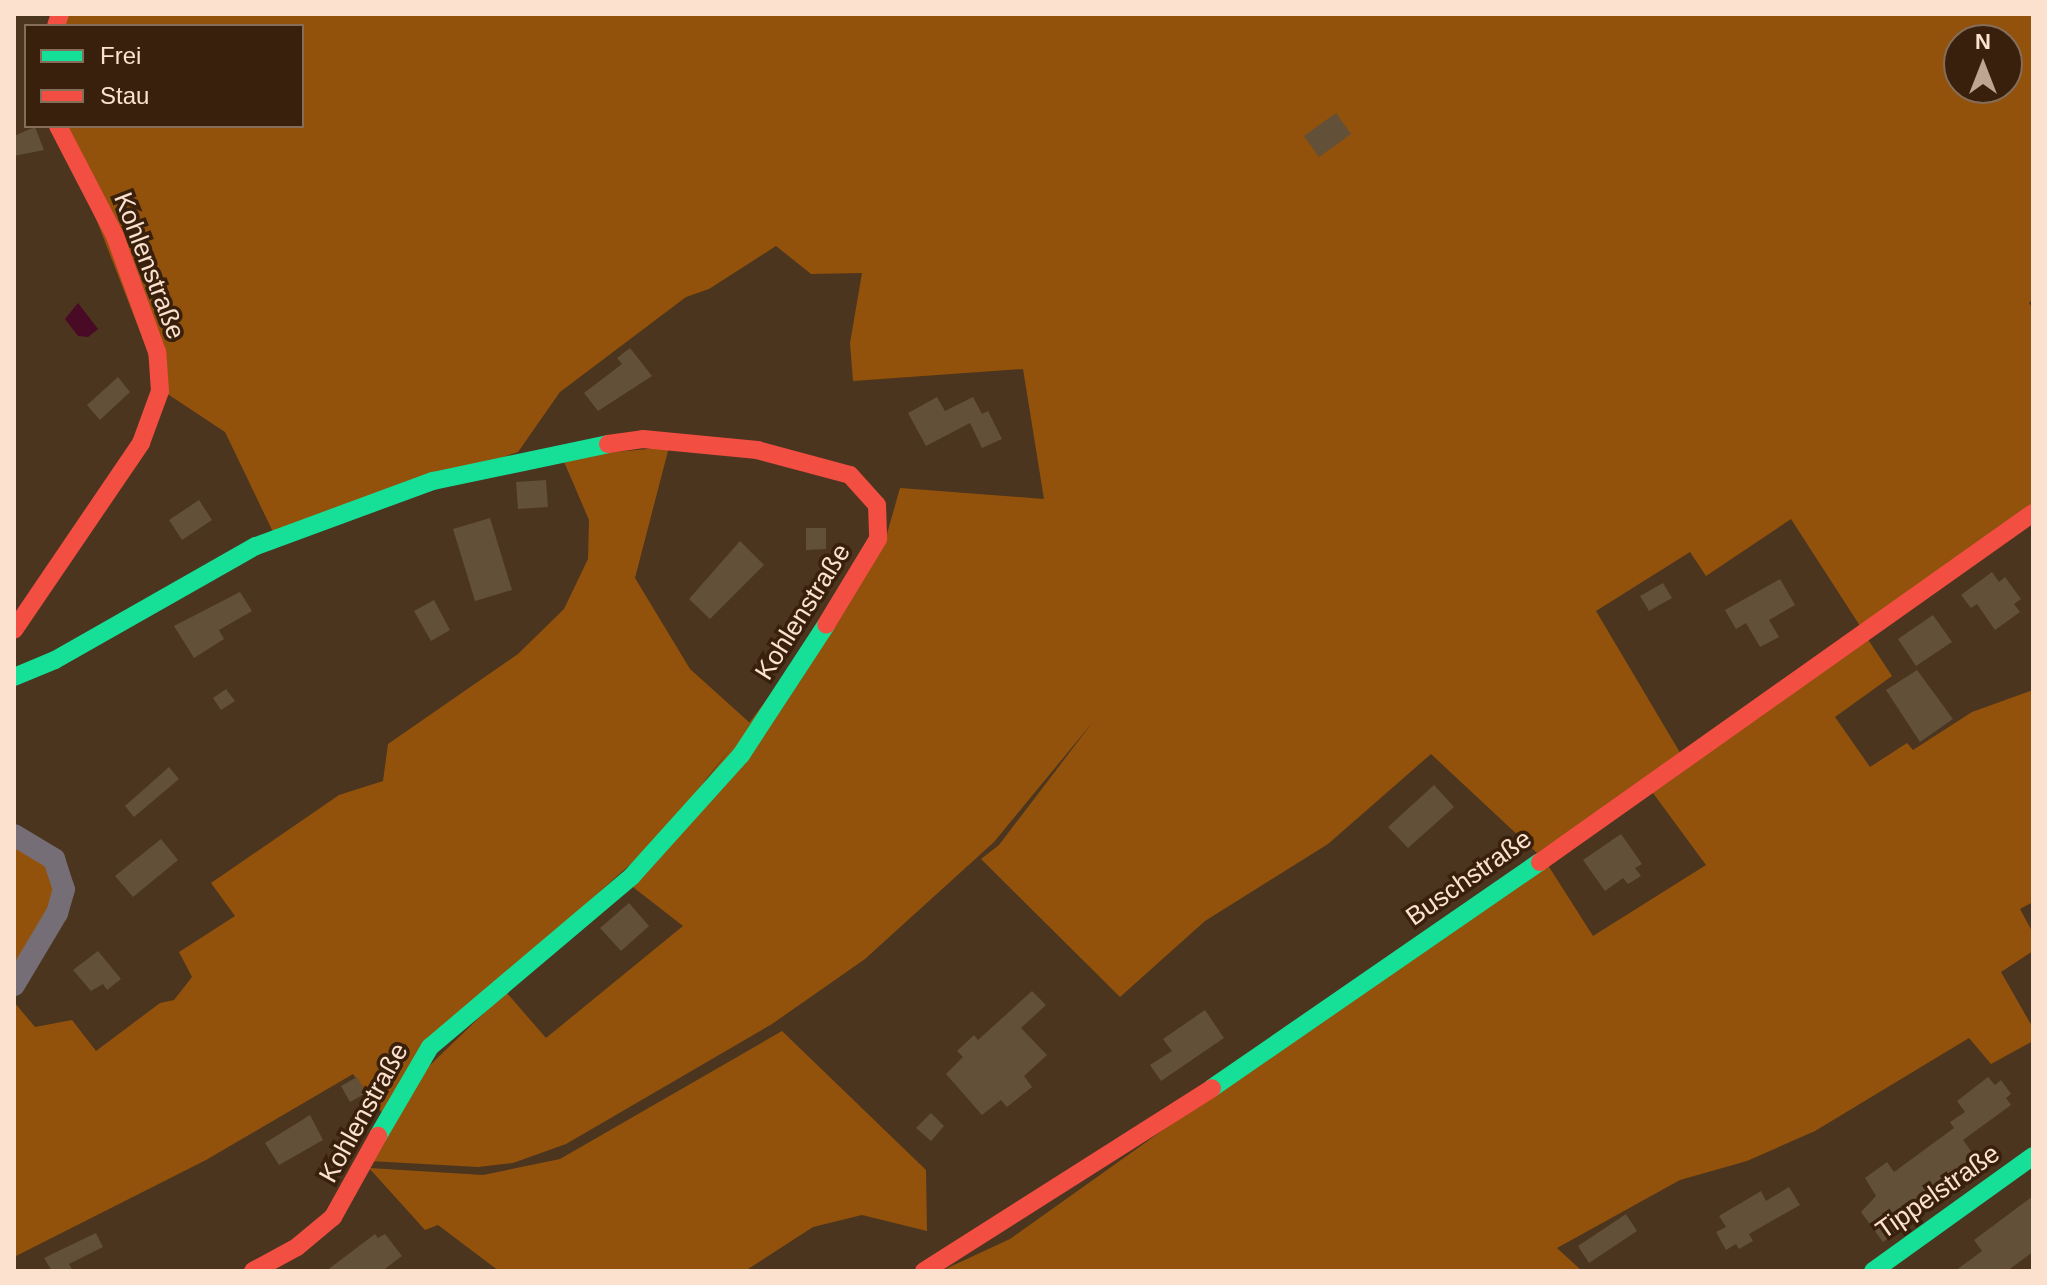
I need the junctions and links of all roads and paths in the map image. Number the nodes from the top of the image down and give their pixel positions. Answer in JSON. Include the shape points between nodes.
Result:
{"nodes":[{"id":1,"x":59,"y":128,"type":"edge"},
{"id":2,"x":2033,"y":513,"type":"edge"},
{"id":3,"x":14,"y":630,"type":"edge"},
{"id":4,"x":14,"y":677,"type":"edge"},
{"id":5,"x":14,"y":835,"type":"edge"},
{"id":6,"x":14,"y":985,"type":"edge"},
{"id":7,"x":2033,"y":1156,"type":"edge"},
{"id":8,"x":253,"y":1271,"type":"edge"},
{"id":9,"x":924,"y":1271,"type":"edge"},
{"id":10,"x":1873,"y":1271,"type":"edge"}],
"edges":[{"from":1,"to":3,"type":"street","name":"Kohlenstraße","via":[[115,236],[157,352],[160,391],[141,443]]},
{"from":2,"to":9,"type":"street","name":"Buschstraße","via":[[1347,999],[1043,1200]]},
{"from":4,"to":8,"type":"street","name":"Kohlenstraße","via":[[55,660],[256,546],[433,481],[560,450],[643,439],[757,450],[850,475],[877,505],[881,523],[875,547],[741,755],[632,876],[430,1047],[400,1091],[333,1217],[297,1247]]},
{"from":5,"to":6,"type":"street","via":[[54,859],[64,889],[57,913]]},
{"from":7,"to":10,"type":"street","name":"Tippelstraße"}]}
